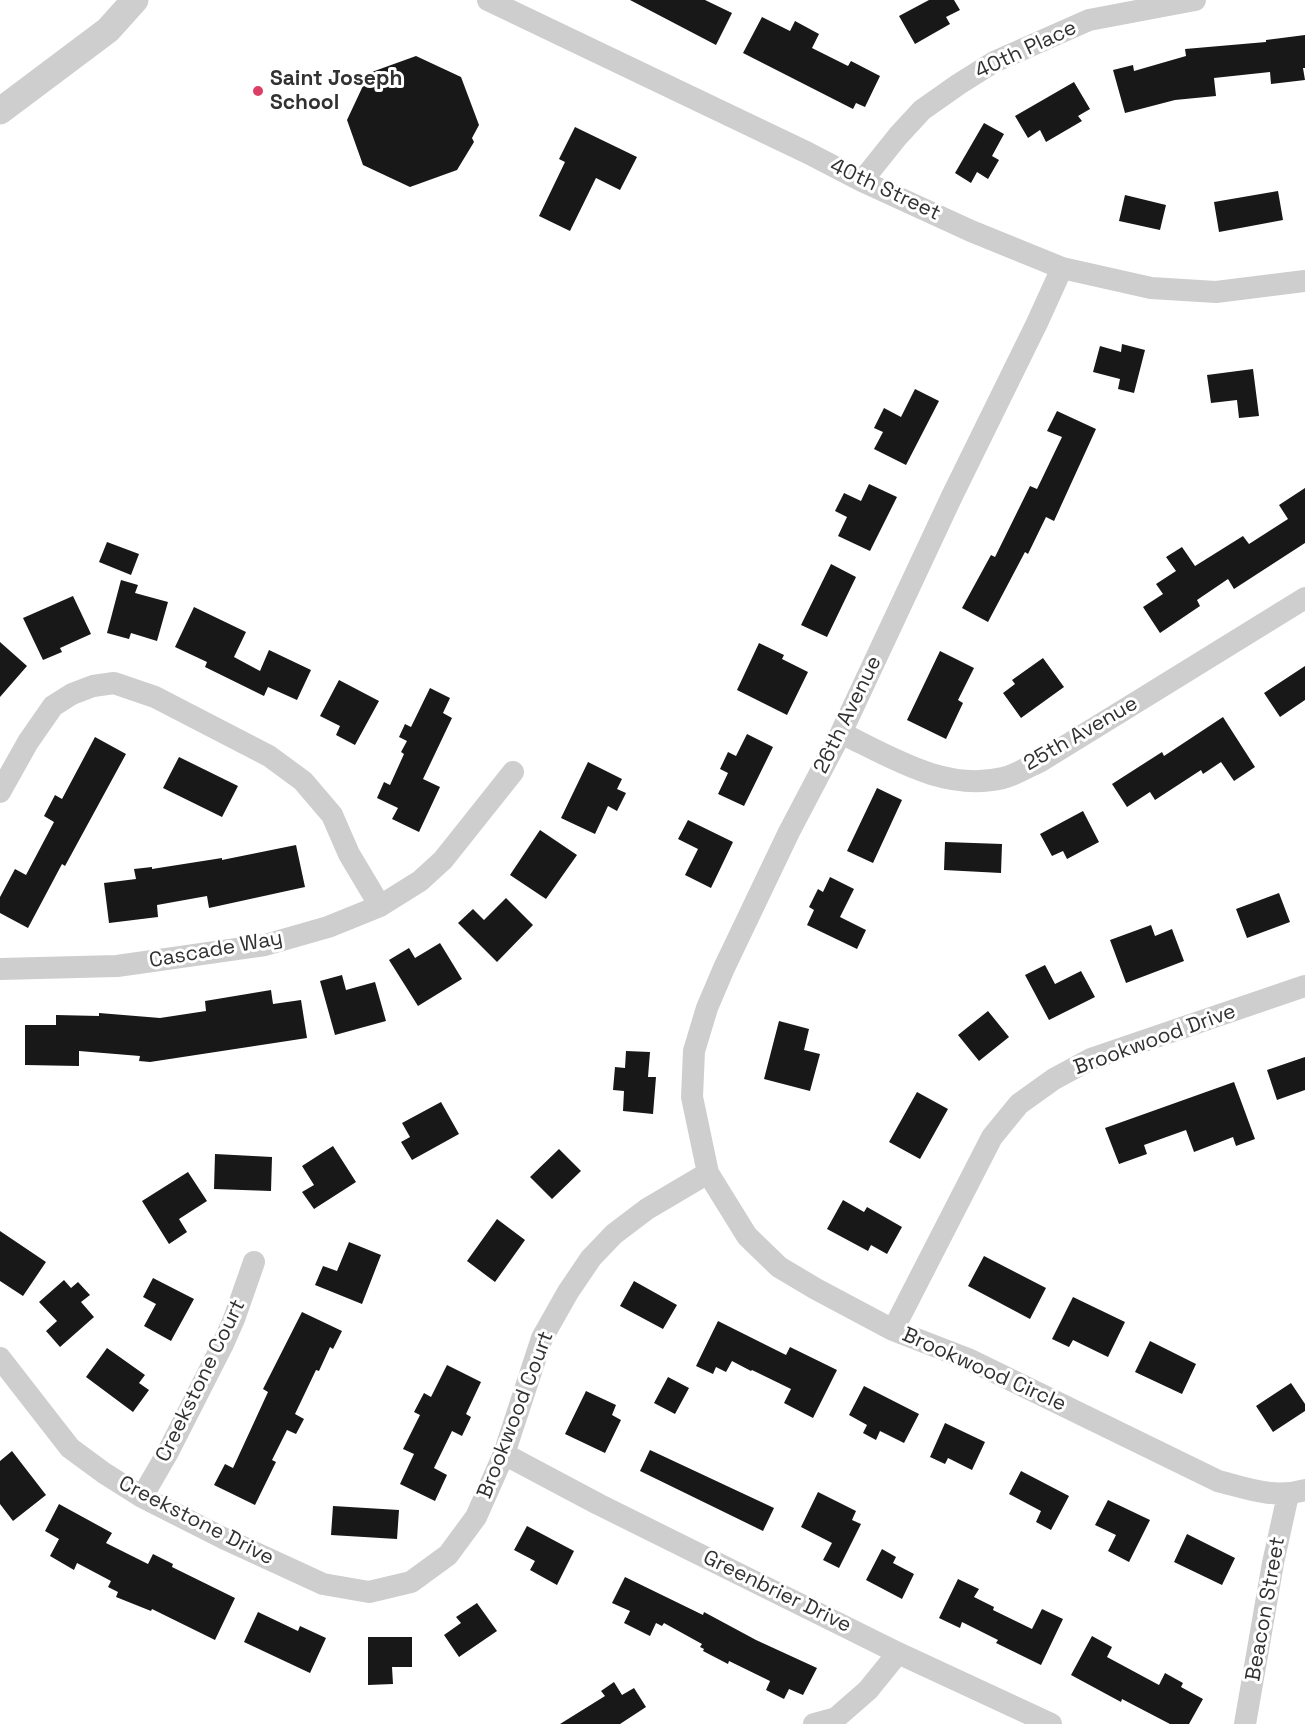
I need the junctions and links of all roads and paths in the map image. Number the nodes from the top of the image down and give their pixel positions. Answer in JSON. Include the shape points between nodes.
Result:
{"nodes":[{"id":1,"x":135,"y":0,"type":"edge"},
{"id":2,"x":488,"y":0,"type":"edge"},
{"id":3,"x":1195,"y":0,"type":"edge"},
{"id":4,"x":531,"y":9,"type":"edge"},
{"id":5,"x":1087,"y":10,"type":"edge"},
{"id":6,"x":0,"y":111,"type":"edge"},
{"id":7,"x":862,"y":181,"type":"junction"},
{"id":8,"x":1062,"y":268,"type":"junction"},
{"id":9,"x":1305,"y":281,"type":"edge"},
{"id":10,"x":1305,"y":598,"type":"edge"},
{"id":11,"x":841,"y":733,"type":"junction"},
{"id":12,"x":513,"y":772,"type":"dead end"},
{"id":13,"x":0,"y":792,"type":"edge"},
{"id":14,"x":380,"y":906,"type":"junction"},
{"id":15,"x":0,"y":969,"type":"edge"},
{"id":16,"x":1305,"y":986,"type":"edge"},
{"id":17,"x":708,"y":1173,"type":"junction"},
{"id":18,"x":254,"y":1262,"type":"dead end"},
{"id":19,"x":893,"y":1330,"type":"junction"},
{"id":20,"x":0,"y":1358,"type":"edge"},
{"id":21,"x":504,"y":1454,"type":"junction"},
{"id":22,"x":1296,"y":1492,"type":"edge"},
{"id":23,"x":142,"y":1497,"type":"junction"},
{"id":24,"x":434,"y":1566,"type":"joint"},
{"id":25,"x":898,"y":1653,"type":"junction"},
{"id":26,"x":814,"y":1724,"type":"edge"},
{"id":27,"x":1051,"y":1724,"type":"edge"},
{"id":28,"x":1245,"y":1724,"type":"edge"}],
"edges":[{"from":1,"to":6,"type":"street","via":[[108,30]]},
{"from":2,"to":4,"type":"street","name":"40th Street"},
{"from":3,"to":5,"type":"street","name":"40th Place"},
{"from":4,"to":7,"type":"street","name":"40th Street"},
{"from":5,"to":7,"type":"street","name":"40th Place","via":[[994,62],[922,110]]},
{"from":7,"to":8,"type":"street","name":"40th Street"},
{"from":8,"to":9,"type":"street","name":"40th Street","via":[[1151,288],[1216,292]]},
{"from":8,"to":11,"type":"street","name":"26th Avenue"},
{"from":10,"to":11,"type":"street","name":"25th Avenue","via":[[1041,761],[1003,778],[962,782],[920,772]]},
{"from":11,"to":17,"type":"street","name":"26th Avenue","via":[[724,968],[694,1051],[692,1097]]},
{"from":12,"to":14,"type":"street","name":"Cascade Way","via":[[443,860],[420,881]]},
{"from":13,"to":14,"type":"street","via":[[52,706],[93,686],[114,683],[165,702],[269,756],[303,781],[332,815],[349,854]]},
{"from":14,"to":15,"type":"street","name":"Cascade Way","via":[[328,927],[265,945],[117,966]]},
{"from":16,"to":19,"type":"street","name":"Brookwood Drive","via":[[1091,1059],[1019,1104],[992,1137]]},
{"from":17,"to":19,"type":"street","name":"Brookwood Circle","via":[[747,1236],[779,1267]]},
{"from":17,"to":21,"type":"street","name":"Brookwood Court","via":[[647,1209],[591,1258],[542,1338]]},
{"from":18,"to":23,"type":"street","name":"Creekstone Court","via":[[223,1344]]},
{"from":19,"to":22,"type":"street","name":"Brookwood Circle","via":[[968,1359],[1218,1481],[1260,1492]]},
{"from":20,"to":23,"type":"street","name":"Creekstone Drive","via":[[70,1448]]},
{"from":21,"to":24,"type":"street","name":"Brookwood Court","via":[[476,1517],[448,1555]]},
{"from":21,"to":25,"type":"street","name":"Greenbrier Drive"},
{"from":22,"to":28,"type":"street","name":"Beacon Street","via":[[1273,1563]]},
{"from":23,"to":24,"type":"street","name":"Creekstone Drive","via":[[323,1584],[369,1592],[411,1582]]},
{"from":25,"to":26,"type":"street","via":[[868,1690],[836,1718]]},
{"from":25,"to":27,"type":"street","name":"Greenbrier Drive"}]}
